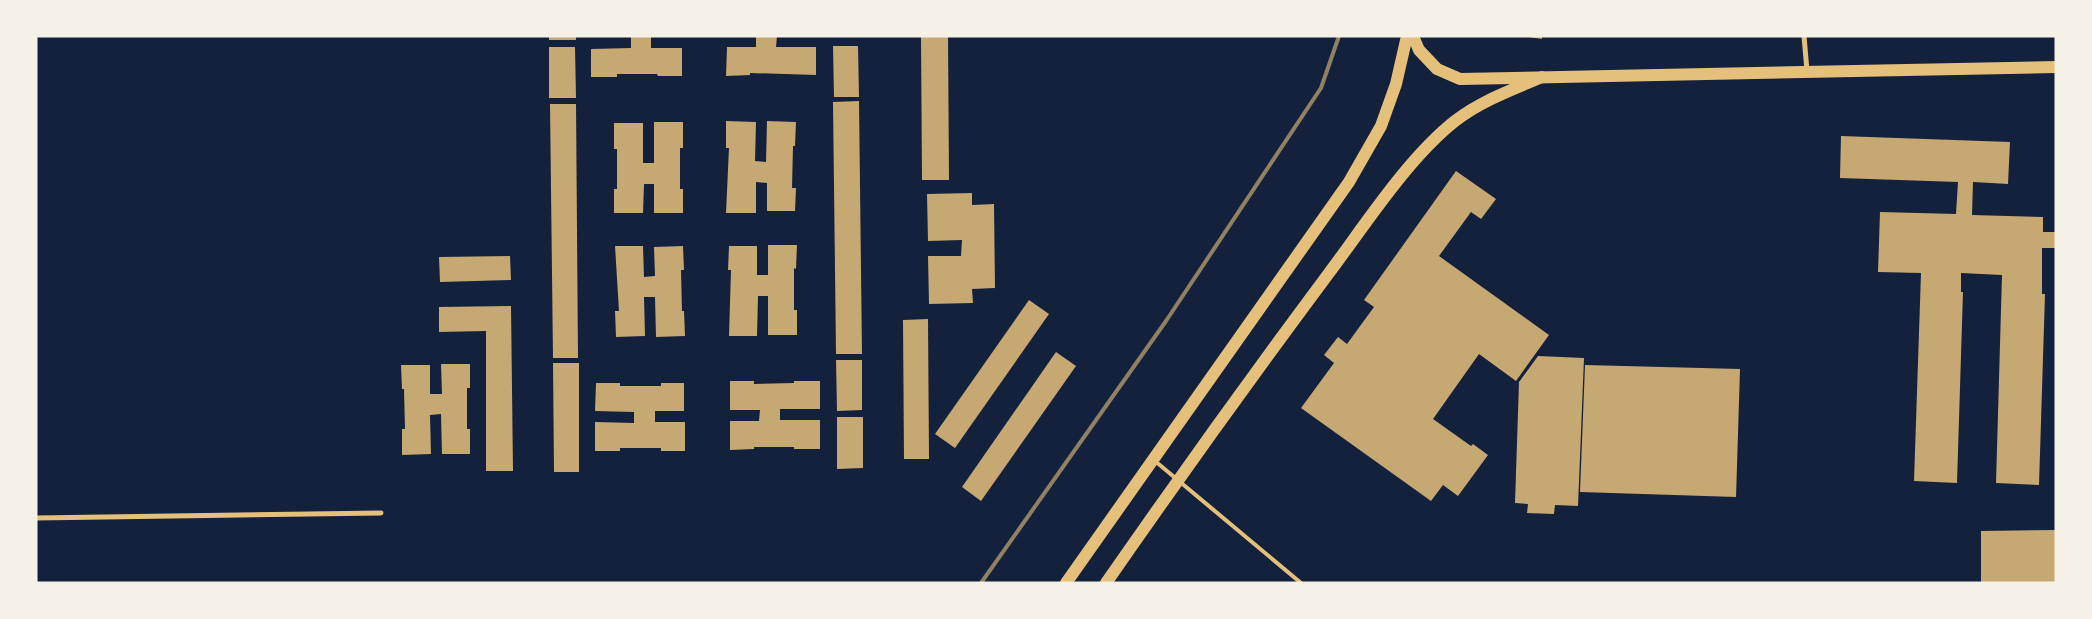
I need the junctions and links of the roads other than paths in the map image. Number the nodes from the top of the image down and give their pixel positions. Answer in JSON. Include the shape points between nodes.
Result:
{"nodes":[{"id":1,"x":1407,"y":36,"type":"edge"},
{"id":2,"x":1413,"y":36,"type":"edge"},
{"id":3,"x":1804,"y":36,"type":"edge"},
{"id":4,"x":2056,"y":67,"type":"edge"},
{"id":5,"x":1808,"y":72,"type":"junction"},
{"id":6,"x":1542,"y":77,"type":"junction"},
{"id":7,"x":1153,"y":459,"type":"junction"},
{"id":8,"x":1178,"y":480,"type":"junction"},
{"id":9,"x":381,"y":513,"type":"dead end"},
{"id":10,"x":36,"y":518,"type":"edge"},
{"id":11,"x":1066,"y":583,"type":"edge"},
{"id":12,"x":1106,"y":583,"type":"edge"},
{"id":13,"x":1301,"y":583,"type":"edge"}],
"edges":[{"from":1,"to":7,"type":"main road","via":[[1396,84],[1381,126],[1349,182]]},
{"from":2,"to":6,"type":"main road","via":[[1419,50],[1437,69],[1460,79]]},
{"from":3,"to":5,"type":"street"},
{"from":4,"to":5,"type":"main road"},
{"from":5,"to":6,"type":"main road"},
{"from":6,"to":8,"type":"main road","via":[[1484,102],[1454,122],[1420,154]]},
{"from":7,"to":8,"type":"lane"},
{"from":7,"to":11,"type":"main road"},
{"from":8,"to":12,"type":"main road"},
{"from":8,"to":13,"type":"lane"},
{"from":9,"to":10,"type":"street"}]}
